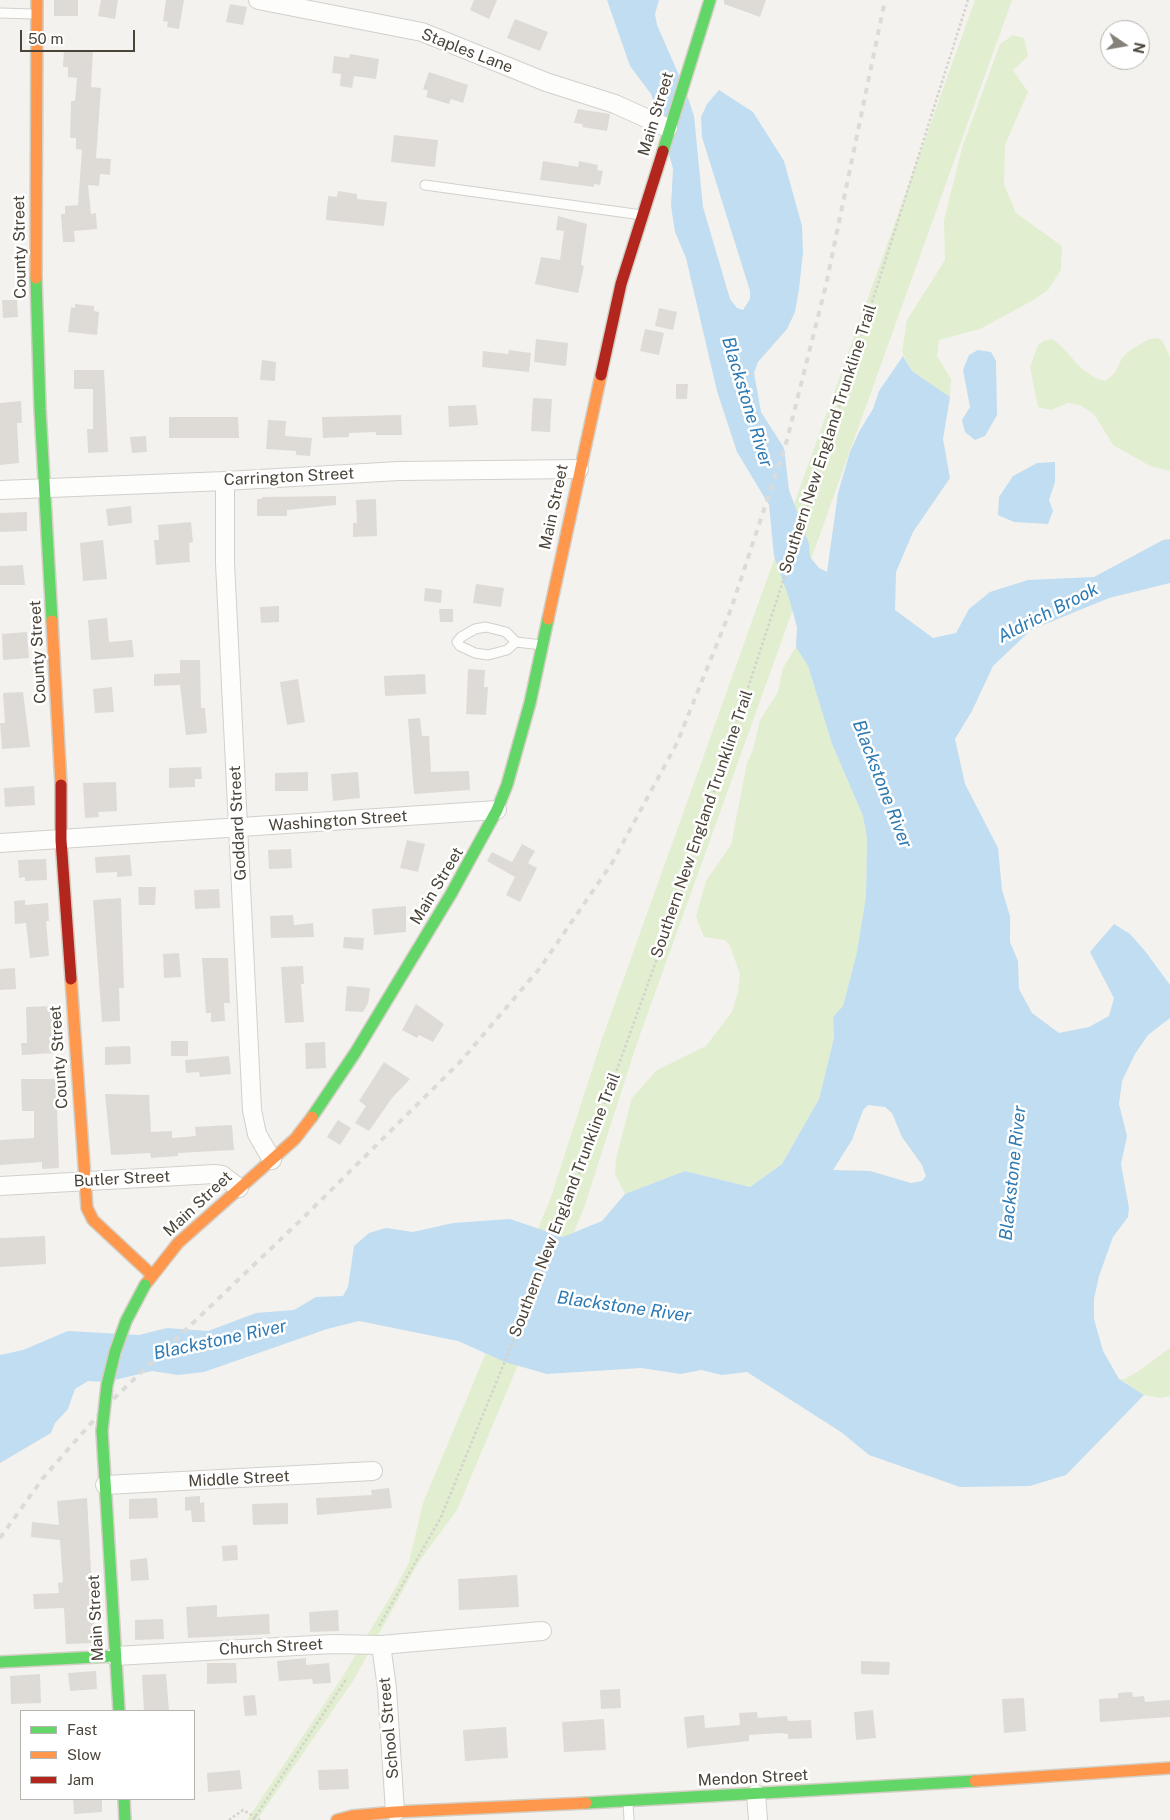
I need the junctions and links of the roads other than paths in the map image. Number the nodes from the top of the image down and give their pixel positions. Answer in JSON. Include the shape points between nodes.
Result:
{"nodes":[{"id":1,"x":37,"y":0,"type":"edge"},
{"id":2,"x":258,"y":0,"type":"edge"},
{"id":3,"x":710,"y":0,"type":"edge"},
{"id":4,"x":0,"y":12,"type":"edge"},
{"id":5,"x":37,"y":14,"type":"junction"},
{"id":6,"x":661,"y":125,"type":"junction"},
{"id":7,"x":424,"y":185,"type":"dead end"},
{"id":8,"x":642,"y":214,"type":"junction"},
{"id":9,"x":579,"y":469,"type":"junction"},
{"id":10,"x":225,"y":481,"type":"junction"},
{"id":11,"x":45,"y":488,"type":"junction"},
{"id":12,"x":0,"y":490,"type":"edge"},
{"id":13,"x":516,"y":642,"type":"junction"},
{"id":14,"x":542,"y":645,"type":"junction"},
{"id":15,"x":496,"y":810,"type":"junction"},
{"id":16,"x":238,"y":828,"type":"junction"},
{"id":17,"x":61,"y":840,"type":"junction"},
{"id":18,"x":0,"y":843,"type":"edge"},
{"id":19,"x":272,"y":1160,"type":"junction"},
{"id":20,"x":84,"y":1180,"type":"junction"},
{"id":21,"x":0,"y":1186,"type":"edge"},
{"id":22,"x":239,"y":1188,"type":"junction"},
{"id":23,"x":152,"y":1275,"type":"junction"},
{"id":24,"x":373,"y":1471,"type":"dead end"},
{"id":25,"x":105,"y":1485,"type":"junction"},
{"id":26,"x":542,"y":1631,"type":"dead end"},
{"id":27,"x":381,"y":1645,"type":"junction"},
{"id":28,"x":115,"y":1656,"type":"junction"},
{"id":29,"x":0,"y":1662,"type":"edge"},
{"id":30,"x":118,"y":1710,"type":"edge"},
{"id":31,"x":1170,"y":1768,"type":"edge"},
{"id":32,"x":756,"y":1794,"type":"junction"},
{"id":33,"x":124,"y":1800,"type":"edge"},
{"id":34,"x":628,"y":1801,"type":"junction"},
{"id":35,"x":495,"y":1807,"type":"junction"},
{"id":36,"x":395,"y":1812,"type":"junction"},
{"id":37,"x":126,"y":1820,"type":"edge"},
{"id":38,"x":337,"y":1820,"type":"edge"},
{"id":39,"x":496,"y":1820,"type":"edge"},
{"id":40,"x":629,"y":1820,"type":"edge"},
{"id":41,"x":758,"y":1820,"type":"edge"}],
"edges":[{"from":1,"to":5,"type":"street","name":"County Street"},
{"from":2,"to":6,"type":"street","name":"Staples Lane","via":[[422,32],[546,82],[615,104]]},
{"from":3,"to":6,"type":"street","name":"Main Street","via":[[689,63]]},
{"from":4,"to":5,"type":"lane"},
{"from":5,"to":11,"type":"street","name":"County Street","via":[[35,222]]},
{"from":6,"to":8,"type":"street","name":"Main Street","via":[[659,159]]},
{"from":7,"to":8,"type":"lane"},
{"from":8,"to":9,"type":"street","name":"Main Street","via":[[618,294]]},
{"from":9,"to":10,"type":"street","name":"Carrington Street","via":[[399,470]]},
{"from":9,"to":14,"type":"street","name":"Main Street"},
{"from":10,"to":11,"type":"street","name":"Carrington Street"},
{"from":10,"to":16,"type":"street","name":"Goddard Street"},
{"from":11,"to":12,"type":"street","name":"Carrington Street"},
{"from":11,"to":17,"type":"street","name":"County Street","via":[[61,770]]},
{"from":13,"to":13,"type":"lane","via":[[506,650],[488,654],[475,653],[457,642],[475,628],[486,627],[506,632]]},
{"from":13,"to":14,"type":"lane"},
{"from":14,"to":15,"type":"street","name":"Main Street","via":[[520,740]]},
{"from":15,"to":16,"type":"street","name":"Washington Street"},
{"from":15,"to":19,"type":"street","name":"Main Street","via":[[452,894],[355,1053],[306,1125]]},
{"from":16,"to":17,"type":"street","name":"Washington Street"},
{"from":16,"to":19,"type":"street","name":"Goddard Street","via":[[252,1110],[257,1134]]},
{"from":17,"to":18,"type":"street","name":"Washington Street"},
{"from":17,"to":20,"type":"street","name":"County Street"},
{"from":19,"to":22,"type":"street","name":"Main Street"},
{"from":20,"to":21,"type":"street","name":"Butler Street"},
{"from":20,"to":22,"type":"street","name":"Butler Street","via":[[214,1174]]},
{"from":20,"to":23,"type":"street","name":"County Street","via":[[87,1208],[93,1220]]},
{"from":22,"to":23,"type":"street","name":"Main Street","via":[[178,1243]]},
{"from":23,"to":25,"type":"street","name":"Main Street","bridge":true,"via":[[126,1321],[107,1385],[102,1431]]},
{"from":24,"to":25,"type":"street","name":"Middle Street"},
{"from":25,"to":28,"type":"street","name":"Main Street"},
{"from":26,"to":27,"type":"street","name":"Church Street"},
{"from":27,"to":28,"type":"street","name":"Church Street","via":[[324,1644]]},
{"from":27,"to":36,"type":"street","name":"School Street"},
{"from":28,"to":29,"type":"street","name":"Church Street"},
{"from":28,"to":30,"type":"street","name":"Main Street"},
{"from":31,"to":32,"type":"street","name":"Mendon Street"},
{"from":32,"to":34,"type":"street","name":"Mendon Street"},
{"from":32,"to":41,"type":"street"},
{"from":33,"to":37,"type":"street"},
{"from":34,"to":35,"type":"street","name":"Mendon Street"},
{"from":34,"to":40,"type":"lane"},
{"from":35,"to":36,"type":"street","name":"Mendon Street"},
{"from":35,"to":39,"type":"lane"},
{"from":36,"to":38,"type":"street","name":"Mendon Street"}]}
